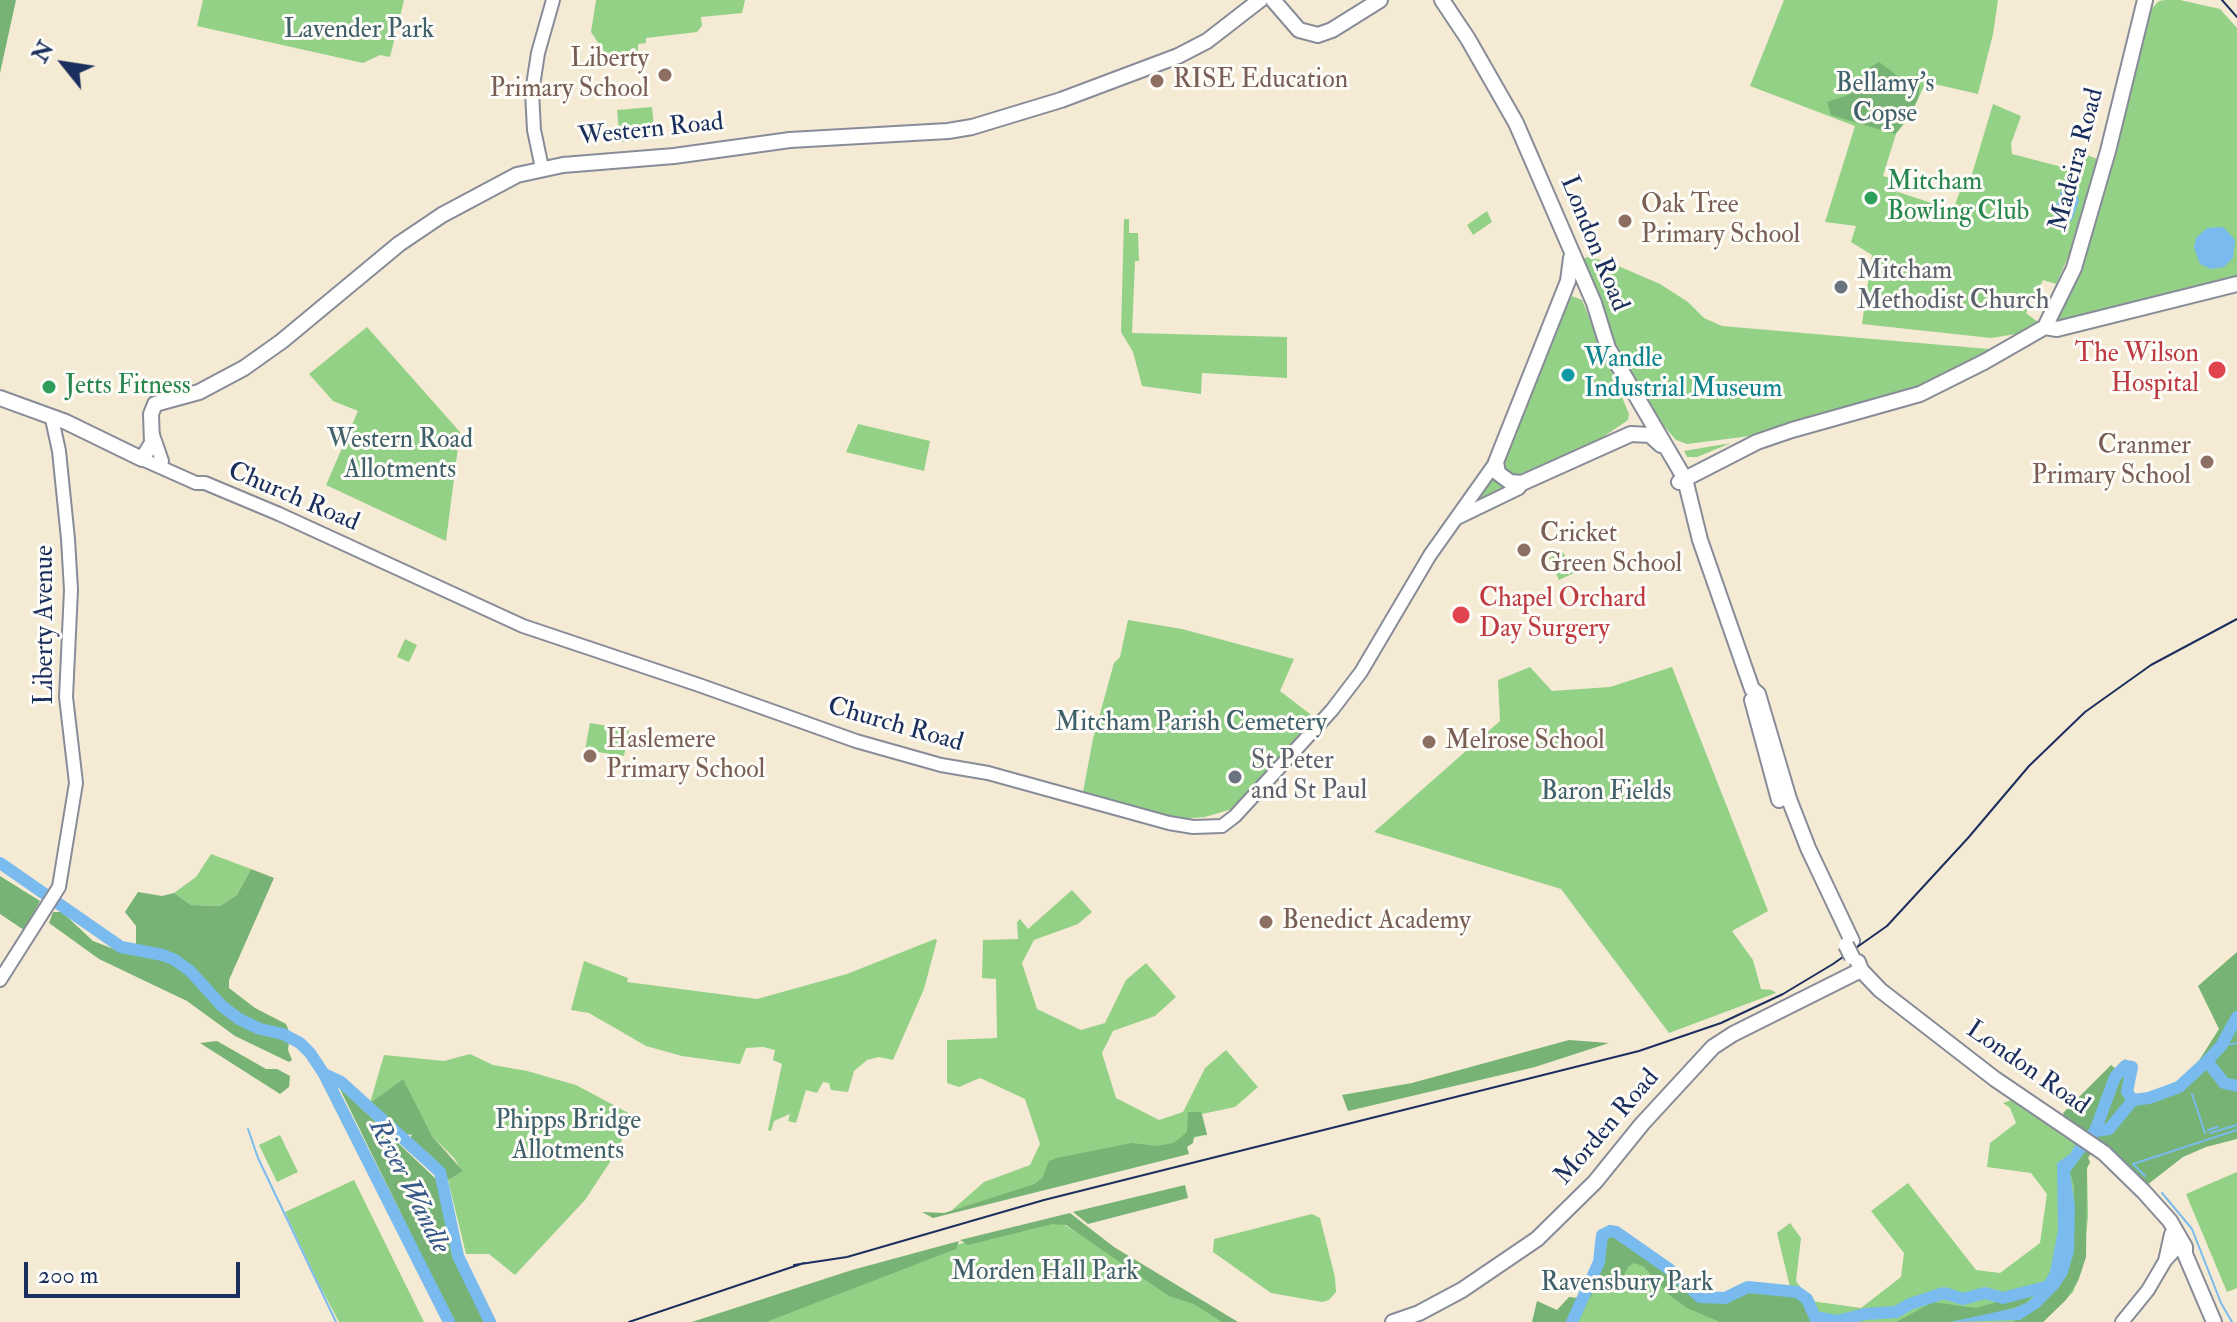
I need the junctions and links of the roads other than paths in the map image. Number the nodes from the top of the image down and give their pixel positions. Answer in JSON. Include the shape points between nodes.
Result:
{"nodes":[{"id":1,"x":553,"y":0,"type":"edge"},
{"id":2,"x":1247,"y":0,"type":"edge"},
{"id":3,"x":1260,"y":0,"type":"edge"},
{"id":4,"x":1273,"y":0,"type":"edge"},
{"id":5,"x":1380,"y":0,"type":"edge"},
{"id":6,"x":1442,"y":0,"type":"edge"},
{"id":7,"x":2145,"y":0,"type":"edge"},
{"id":8,"x":1230,"y":23,"type":"junction"},
{"id":9,"x":542,"y":168,"type":"junction"},
{"id":10,"x":1571,"y":255,"type":"junction"},
{"id":11,"x":2237,"y":284,"type":"edge"},
{"id":12,"x":1560,"y":302,"type":"junction"},
{"id":13,"x":1594,"y":303,"type":"junction"},
{"id":14,"x":2045,"y":327,"type":"junction"},
{"id":15,"x":0,"y":387,"type":"edge"},
{"id":16,"x":0,"y":398,"type":"edge"},
{"id":17,"x":1636,"y":399,"type":"junction"},
{"id":18,"x":62,"y":421,"type":"junction"},
{"id":19,"x":152,"y":432,"type":"junction"},
{"id":20,"x":1621,"y":437,"type":"junction"},
{"id":21,"x":114,"y":445,"type":"junction"},
{"id":22,"x":142,"y":459,"type":"junction"},
{"id":23,"x":162,"y":461,"type":"junction"},
{"id":24,"x":1496,"y":462,"type":"junction"},
{"id":25,"x":1708,"y":467,"type":"junction"},
{"id":26,"x":205,"y":483,"type":"junction"},
{"id":27,"x":1522,"y":483,"type":"junction"},
{"id":28,"x":1684,"y":484,"type":"junction"},
{"id":29,"x":1459,"y":517,"type":"junction"},
{"id":30,"x":1854,"y":955,"type":"junction"},
{"id":31,"x":0,"y":980,"type":"edge"},
{"id":32,"x":2179,"y":1244,"type":"junction"},
{"id":33,"x":1393,"y":1322,"type":"edge"},
{"id":34,"x":2122,"y":1322,"type":"edge"},
{"id":35,"x":2214,"y":1322,"type":"edge"}],
"edges":[{"from":1,"to":9,"type":"street","via":[[532,92]]},
{"from":2,"to":8,"type":"main road","name":"Western Road"},
{"from":3,"to":8,"type":"main road","name":"Western Road"},
{"from":4,"to":5,"type":"main road","via":[[1299,30],[1321,35]]},
{"from":6,"to":10,"type":"main road","name":"London Road","via":[[1516,123]]},
{"from":7,"to":14,"type":"main road","name":"Madeira Road","via":[[2074,268]]},
{"from":8,"to":9,"type":"main road","name":"Western Road","via":[[1166,61],[972,127],[803,139]]},
{"from":9,"to":19,"type":"main road","name":"Western Road","via":[[510,179],[421,228],[244,368],[199,392],[155,404]]},
{"from":10,"to":12,"type":"main road","via":[[1571,273]]},
{"from":10,"to":13,"type":"main road","name":"London Road"},
{"from":11,"to":14,"type":"main road","via":[[2057,329]]},
{"from":12,"to":13,"type":"main road","via":[[1575,291]]},
{"from":12,"to":24,"type":"main road"},
{"from":13,"to":17,"type":"main road","name":"London Road","via":[[1608,348]]},
{"from":14,"to":25,"type":"main road","via":[[1920,394],[1757,442]]},
{"from":15,"to":18,"type":"main road","via":[[45,405]]},
{"from":16,"to":18,"type":"main road"},
{"from":17,"to":20,"type":"main road","via":[[1639,419]]},
{"from":17,"to":28,"type":"main road","name":"London Road"},
{"from":18,"to":21,"type":"main road"},
{"from":18,"to":31,"type":"street","name":"Liberty Avenue","via":[[59,451],[71,590],[66,697],[76,776],[59,887]]},
{"from":19,"to":21,"type":"main road","via":[[137,446]]},
{"from":19,"to":22,"type":"main road","name":"Western Road"},
{"from":19,"to":23,"type":"street"},
{"from":20,"to":27,"type":"main road"},
{"from":20,"to":28,"type":"main road","via":[[1654,437]]},
{"from":21,"to":22,"type":"main road"},
{"from":22,"to":23,"type":"street","name":"Church Road"},
{"from":22,"to":26,"type":"street","name":"Church Road"},
{"from":23,"to":26,"type":"street","name":"Church Road"},
{"from":24,"to":27,"type":"main road","via":[[1504,480]]},
{"from":24,"to":29,"type":"street","name":"Church Road"},
{"from":25,"to":28,"type":"main road"},
{"from":25,"to":28,"type":"main road"},
{"from":26,"to":29,"type":"street","name":"Church Road","via":[[523,626],[847,738],[1193,827],[1222,826],[1235,816],[1315,730],[1361,672],[1416,577]]},
{"from":27,"to":29,"type":"street","name":"Church Road"},
{"from":28,"to":30,"type":"main road","name":"London Road","via":[[1752,689],[1762,743],[1789,827]]},
{"from":30,"to":32,"type":"main road","name":"London Road","via":[[1880,990],[2097,1149],[2170,1221]]},
{"from":30,"to":33,"type":"main road","name":"Morden Road","via":[[1713,1047],[1595,1182],[1517,1255],[1431,1307]]},
{"from":32,"to":34,"type":"street"},
{"from":32,"to":35,"type":"main road","name":"London Road"}]}
